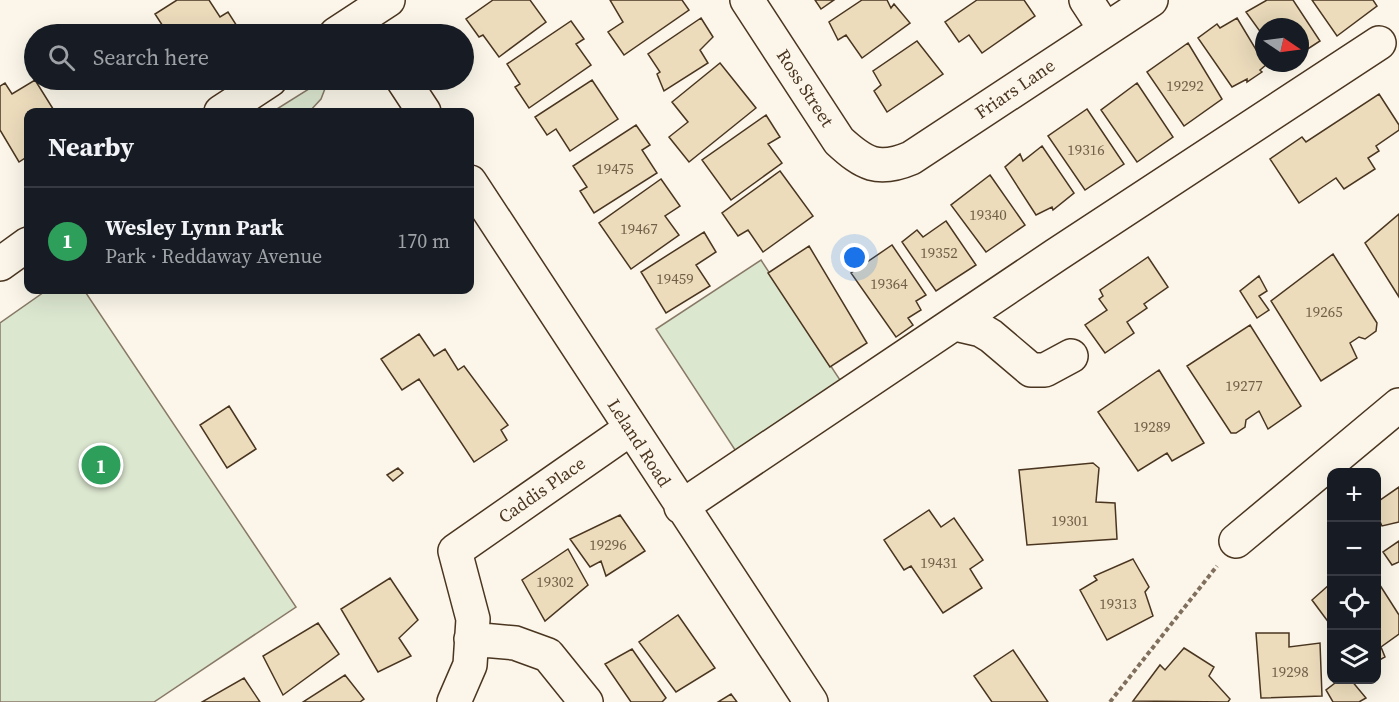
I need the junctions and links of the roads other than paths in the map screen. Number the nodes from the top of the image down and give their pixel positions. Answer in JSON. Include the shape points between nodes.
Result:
{"nodes":[{"id":1,"x":747,"y":0,"type":"edge"},
{"id":2,"x":1086,"y":0,"type":"edge"},
{"id":3,"x":1151,"y":0,"type":"edge"},
{"id":4,"x":1105,"y":29,"type":"junction"},
{"id":5,"x":1379,"y":43,"type":"dead end"},
{"id":6,"x":255,"y":90,"type":"edge"},
{"id":7,"x":410,"y":90,"type":"edge"},
{"id":8,"x":228,"y":108,"type":"edge"},
{"id":9,"x":421,"y":108,"type":"edge"},
{"id":10,"x":874,"y":165,"type":"joint"},
{"id":11,"x":474,"y":188,"type":"edge"},
{"id":12,"x":24,"y":247,"type":"edge"},
{"id":13,"x":0,"y":264,"type":"edge"},
{"id":14,"x":954,"y":324,"type":"junction"},
{"id":15,"x":1071,"y":356,"type":"dead end"},
{"id":16,"x":1399,"y":405,"type":"edge"},
{"id":17,"x":630,"y":429,"type":"junction"},
{"id":18,"x":681,"y":507,"type":"junction"},
{"id":19,"x":1236,"y":541,"type":"road end"},
{"id":20,"x":471,"y":639,"type":"junction"},
{"id":21,"x":454,"y":702,"type":"edge"},
{"id":22,"x":586,"y":702,"type":"edge"},
{"id":23,"x":811,"y":702,"type":"edge"}],
"edges":[{"from":1,"to":10,"type":"street","name":"Ross Street","via":[[839,141]]},
{"from":2,"to":4,"type":"street"},
{"from":3,"to":4,"type":"street","name":"Friars Lane"},
{"from":4,"to":10,"type":"street","name":"Friars Lane","via":[[911,158],[894,165]]},
{"from":5,"to":14,"type":"street"},
{"from":6,"to":8,"type":"street"},
{"from":7,"to":9,"type":"street"},
{"from":11,"to":17,"type":"street","name":"Leland Road"},
{"from":12,"to":13,"type":"street"},
{"from":14,"to":15,"type":"street","via":[[981,330],[1031,370],[1045,370]]},
{"from":14,"to":18,"type":"street"},
{"from":16,"to":19,"type":"street"},
{"from":17,"to":18,"type":"street","name":"Leland Road"},
{"from":17,"to":20,"type":"street","name":"Caddis Place","via":[[454,551],[473,619]]},
{"from":18,"to":23,"type":"street","name":"Leland Road"},
{"from":20,"to":21,"type":"street","via":[[470,665]]},
{"from":20,"to":22,"type":"street","via":[[515,643],[548,655]]}]}
